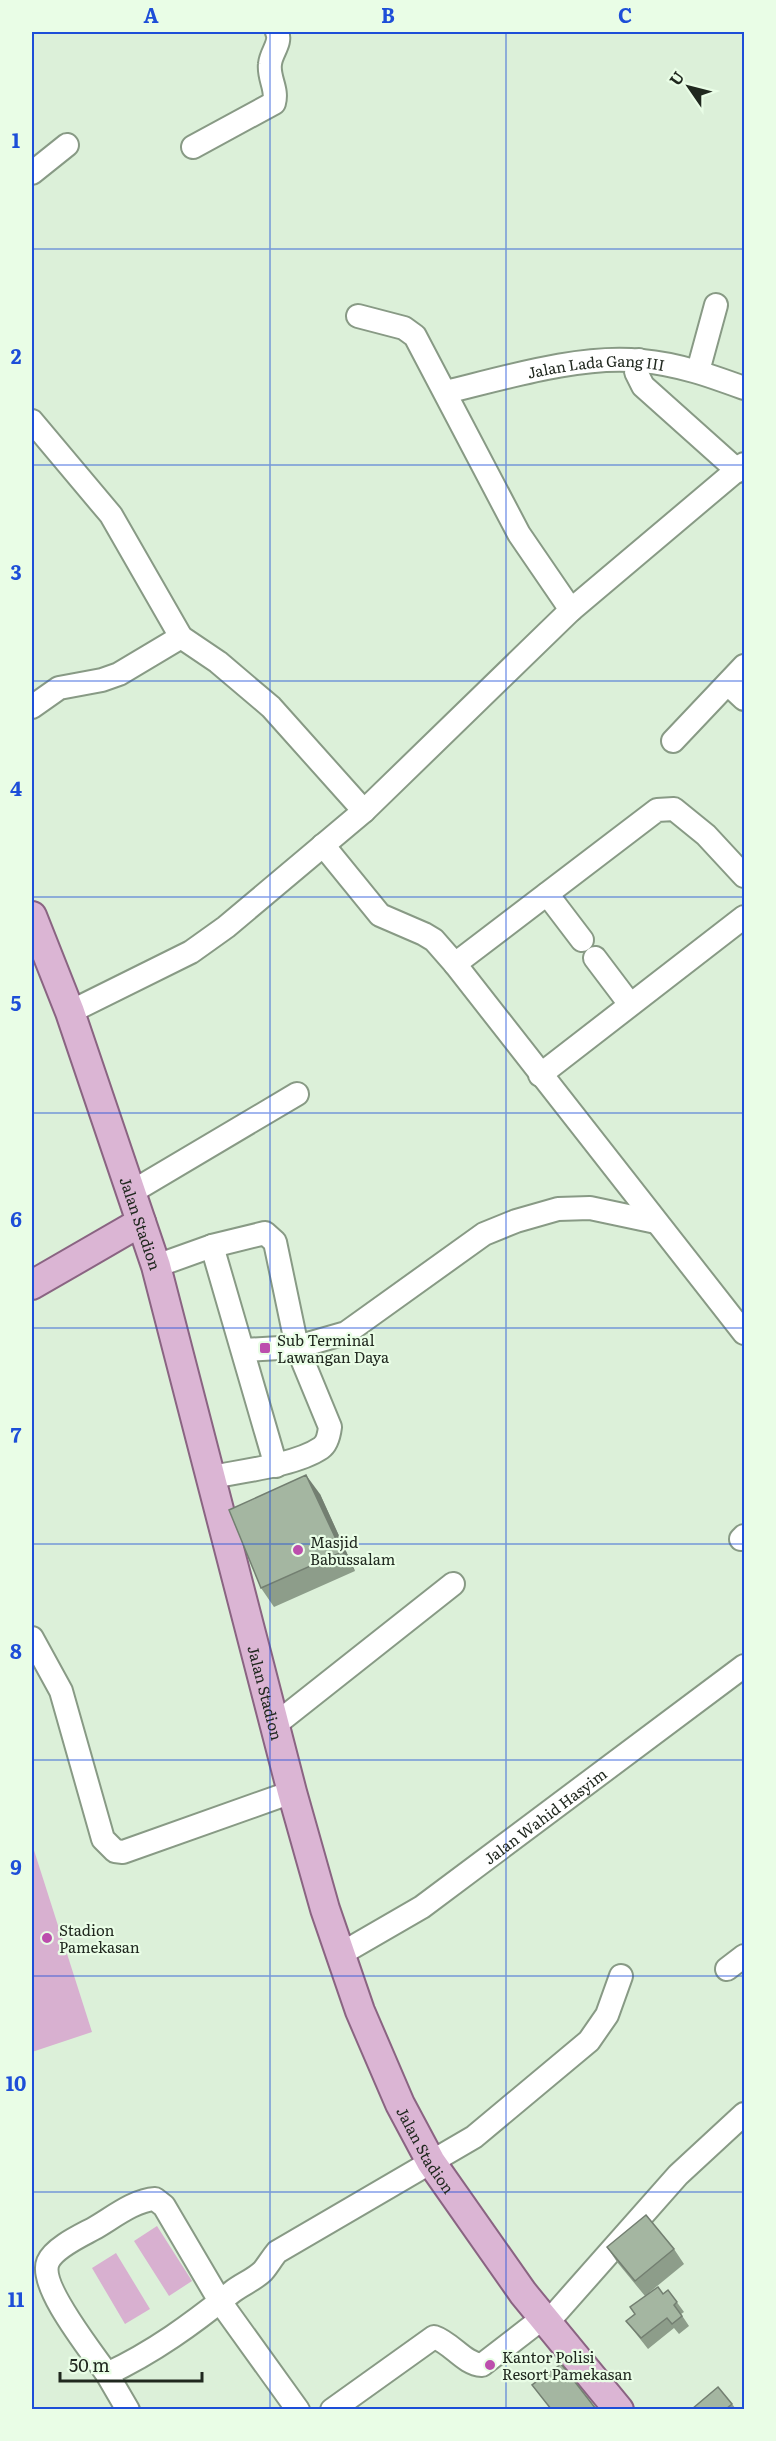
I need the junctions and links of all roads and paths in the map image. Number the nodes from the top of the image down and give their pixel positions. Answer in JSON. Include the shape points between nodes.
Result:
{"nodes":[{"id":1,"x":277,"y":32,"type":"edge"},
{"id":2,"x":68,"y":145,"type":"dead end"},
{"id":3,"x":193,"y":147,"type":"dead end"},
{"id":4,"x":32,"y":172,"type":"edge"},
{"id":5,"x":716,"y":305,"type":"dead end"},
{"id":6,"x":358,"y":316,"type":"dead end"},
{"id":7,"x":639,"y":360,"type":"junction"},
{"id":8,"x":698,"y":371,"type":"junction"},
{"id":9,"x":744,"y":388,"type":"edge"},
{"id":10,"x":446,"y":392,"type":"junction"},
{"id":11,"x":36,"y":436,"type":"edge"},
{"id":12,"x":741,"y":468,"type":"edge"},
{"id":13,"x":571,"y":610,"type":"junction"},
{"id":14,"x":180,"y":637,"type":"junction"},
{"id":15,"x":744,"y":666,"type":"edge"},
{"id":16,"x":736,"y":692,"type":"edge"},
{"id":17,"x":32,"y":707,"type":"edge"},
{"id":18,"x":673,"y":741,"type":"dead end"},
{"id":19,"x":364,"y":811,"type":"junction"},
{"id":20,"x":323,"y":845,"type":"junction"},
{"id":21,"x":744,"y":876,"type":"edge"},
{"id":22,"x":547,"y":894,"type":"junction"},
{"id":23,"x":744,"y":916,"type":"edge"},
{"id":24,"x":33,"y":926,"type":"edge"},
{"id":25,"x":455,"y":964,"type":"junction"},
{"id":26,"x":629,"y":1003,"type":"junction"},
{"id":27,"x":70,"y":1012,"type":"junction"},
{"id":28,"x":540,"y":1075,"type":"junction"},
{"id":29,"x":297,"y":1094,"type":"dead end"},
{"id":30,"x":130,"y":1193,"type":"junction"},
{"id":31,"x":141,"y":1222,"type":"junction"},
{"id":32,"x":656,"y":1222,"type":"junction"},
{"id":33,"x":212,"y":1246,"type":"junction"},
{"id":34,"x":156,"y":1266,"type":"junction"},
{"id":35,"x":32,"y":1285,"type":"edge"},
{"id":36,"x":744,"y":1333,"type":"edge"},
{"id":37,"x":297,"y":1347,"type":"junction"},
{"id":38,"x":244,"y":1350,"type":"junction"},
{"id":39,"x":276,"y":1466,"type":"junction"},
{"id":40,"x":212,"y":1477,"type":"junction"},
{"id":41,"x":453,"y":1584,"type":"dead end"},
{"id":42,"x":32,"y":1638,"type":"edge"},
{"id":43,"x":744,"y":1666,"type":"edge"},
{"id":44,"x":276,"y":1724,"type":"junction"},
{"id":45,"x":292,"y":1792,"type":"junction"},
{"id":46,"x":339,"y":1955,"type":"junction"},
{"id":47,"x":621,"y":1976,"type":"dead end"},
{"id":48,"x":744,"y":2114,"type":"edge"},
{"id":49,"x":431,"y":2162,"type":"junction"},
{"id":50,"x":221,"y":2303,"type":"junction"},
{"id":51,"x":546,"y":2320,"type":"junction"},
{"id":52,"x":107,"y":2374,"type":"junction"},
{"id":53,"x":128,"y":2409,"type":"edge"},
{"id":54,"x":298,"y":2409,"type":"edge"},
{"id":55,"x":332,"y":2409,"type":"edge"},
{"id":56,"x":619,"y":2409,"type":"edge"}],
"edges":[{"from":1,"to":3,"type":"street","via":[[278,45],[269,66],[276,94],[274,103]]},
{"from":2,"to":4,"type":"street"},
{"from":5,"to":8,"type":"street"},
{"from":6,"to":10,"type":"street","via":[[404,328],[415,336]]},
{"from":7,"to":8,"type":"street","name":"Jalan Lada Gang III"},
{"from":7,"to":10,"type":"street","name":"Jalan Lada Gang III","via":[[609,360],[532,372]]},
{"from":7,"to":12,"type":"street","via":[[636,372],[643,386]]},
{"from":8,"to":9,"type":"street","name":"Jalan Lada Gang III"},
{"from":10,"to":13,"type":"street","via":[[519,534]]},
{"from":11,"to":14,"type":"street","via":[[111,515]]},
{"from":12,"to":13,"type":"street"},
{"from":13,"to":19,"type":"street"},
{"from":14,"to":17,"type":"street","via":[[118,674],[59,688]]},
{"from":14,"to":19,"type":"street","via":[[218,662],[272,707]]},
{"from":15,"to":16,"type":"street"},
{"from":16,"to":18,"type":"street"},
{"from":19,"to":20,"type":"street"},
{"from":20,"to":25,"type":"street","via":[[380,915],[434,940]]},
{"from":20,"to":27,"type":"street","via":[[226,927],[191,951]]},
{"from":21,"to":22,"type":"street","via":[[674,809],[657,810]]},
{"from":22,"to":25,"type":"street"},
{"from":22,"to":26,"type":"street"},
{"from":23,"to":26,"type":"street"},
{"from":24,"to":27,"type":"main road","name":"Jalan Stadion"},
{"from":25,"to":28,"type":"street"},
{"from":26,"to":28,"type":"street"},
{"from":27,"to":30,"type":"main road","name":"Jalan Stadion"},
{"from":28,"to":32,"type":"street"},
{"from":29,"to":30,"type":"street"},
{"from":30,"to":31,"type":"main road","name":"Jalan Stadion"},
{"from":31,"to":34,"type":"main road","name":"Jalan Stadion"},
{"from":31,"to":35,"type":"main road"},
{"from":32,"to":36,"type":"street"},
{"from":32,"to":37,"type":"street","via":[[590,1208],[558,1209],[516,1221],[484,1234],[346,1333]]},
{"from":33,"to":34,"type":"street"},
{"from":33,"to":37,"type":"street","via":[[265,1233],[270,1236],[275,1242]]},
{"from":33,"to":38,"type":"street"},
{"from":34,"to":40,"type":"main road","name":"Jalan Stadion"},
{"from":37,"to":38,"type":"street"},
{"from":37,"to":39,"type":"street","via":[[330,1427],[322,1448]]},
{"from":38,"to":39,"type":"street"},
{"from":39,"to":40,"type":"street"},
{"from":40,"to":44,"type":"main road","name":"Jalan Stadion"},
{"from":41,"to":44,"type":"street"},
{"from":42,"to":45,"type":"street","via":[[61,1691],[103,1839],[115,1851],[123,1852]]},
{"from":43,"to":46,"type":"street","name":"Jalan Wahid Hasyim","via":[[422,1907]]},
{"from":44,"to":45,"type":"main road","name":"Jalan Stadion"},
{"from":45,"to":46,"type":"main road","name":"Jalan Stadion"},
{"from":46,"to":49,"type":"main road","name":"Jalan Stadion","via":[[400,2104]]},
{"from":47,"to":49,"type":"street","via":[[607,2015],[589,2041],[483,2130]]},
{"from":48,"to":51,"type":"street","via":[[678,2175]]},
{"from":49,"to":50,"type":"street","via":[[278,2252],[263,2270]]},
{"from":49,"to":51,"type":"main road","name":"Jalan Stadion"},
{"from":50,"to":52,"type":"street","via":[[163,2345]]},
{"from":50,"to":52,"type":"street","via":[[165,2206],[155,2199],[130,2208],[85,2234],[53,2255],[47,2275],[66,2314]]},
{"from":50,"to":54,"type":"street"},
{"from":51,"to":55,"type":"street","via":[[482,2365],[475,2365],[434,2337]]},
{"from":51,"to":56,"type":"main road","name":"Jalan Stadion"},
{"from":52,"to":53,"type":"street"}]}
